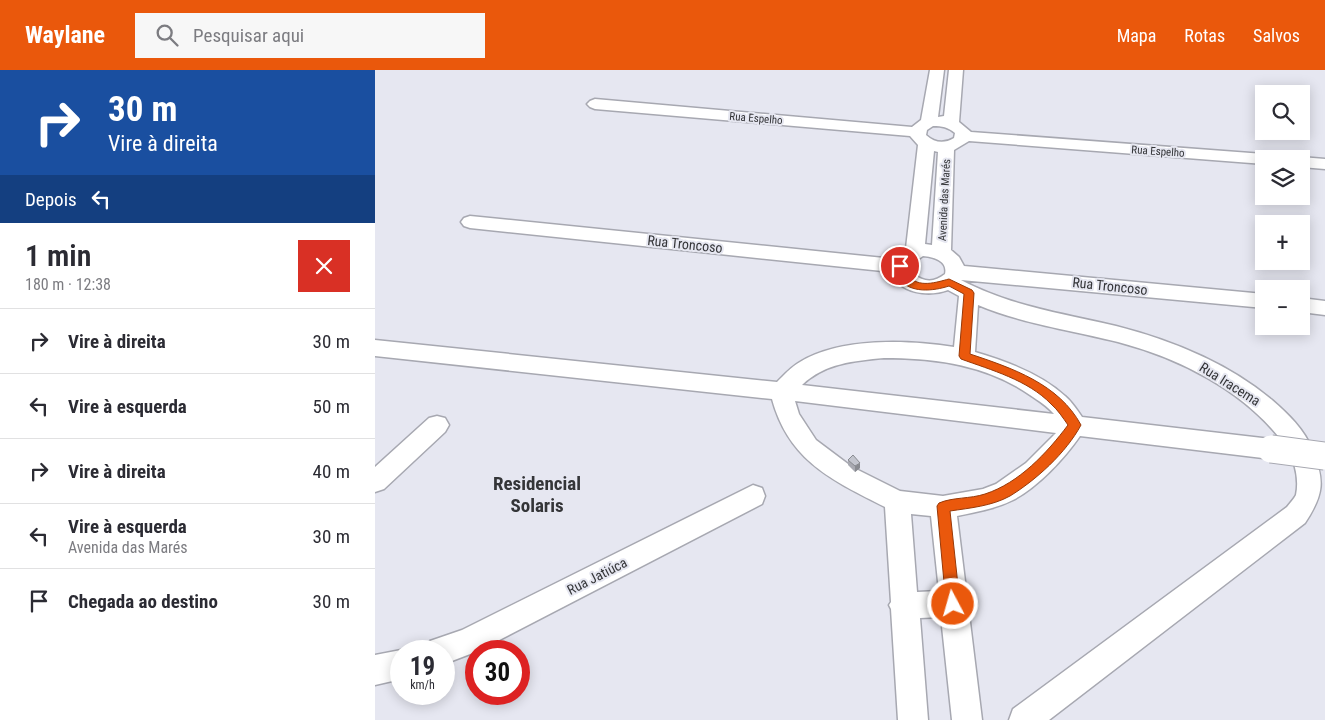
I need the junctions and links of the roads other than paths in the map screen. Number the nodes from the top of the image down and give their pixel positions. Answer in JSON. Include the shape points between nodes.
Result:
{"nodes":[{"id":1,"x":937,"y":70,"type":"edge"},
{"id":2,"x":956,"y":70,"type":"edge"},
{"id":3,"x":595,"y":104,"type":"dead end"},
{"id":4,"x":951,"y":123,"type":"junction"},
{"id":5,"x":924,"y":133,"type":"junction"},
{"id":6,"x":963,"y":136,"type":"junction"},
{"id":7,"x":947,"y":147,"type":"junction"},
{"id":8,"x":1255,"y":158,"type":"edge"},
{"id":9,"x":1310,"y":163,"type":"edge"},
{"id":10,"x":1325,"y":164,"type":"edge"},
{"id":11,"x":470,"y":222,"type":"dead end"},
{"id":12,"x":915,"y":252,"type":"junction"},
{"id":13,"x":941,"y":253,"type":"junction"},
{"id":14,"x":900,"y":266,"type":"junction"},
{"id":15,"x":1029,"y":278,"type":"junction"},
{"id":16,"x":958,"y":282,"type":"junction"},
{"id":17,"x":1255,"y":300,"type":"edge"},
{"id":18,"x":1310,"y":306,"type":"edge"},
{"id":19,"x":1325,"y":308,"type":"edge"},
{"id":20,"x":1018,"y":312,"type":"junction"},
{"id":21,"x":375,"y":348,"type":"edge"},
{"id":22,"x":964,"y":356,"type":"junction"},
{"id":23,"x":781,"y":391,"type":"junction"},
{"id":24,"x":437,"y":425,"type":"dead end"},
{"id":25,"x":1075,"y":425,"type":"junction"},
{"id":26,"x":1325,"y":456,"type":"edge"},
{"id":27,"x":375,"y":482,"type":"edge"},
{"id":28,"x":753,"y":496,"type":"dead end"},
{"id":29,"x":897,"y":501,"type":"junction"},
{"id":30,"x":943,"y":506,"type":"junction"},
{"id":31,"x":953,"y":604,"type":"junction"},
{"id":32,"x":903,"y":605,"type":"junction"},
{"id":33,"x":455,"y":646,"type":"edge"},
{"id":34,"x":390,"y":667,"type":"edge"},
{"id":35,"x":375,"y":670,"type":"edge"},
{"id":36,"x":913,"y":720,"type":"edge"},
{"id":37,"x":967,"y":720,"type":"edge"},
{"id":38,"x":1024,"y":720,"type":"edge"}],
"edges":[{"from":1,"to":5,"type":"street","name":"Avenida das Marés"},
{"from":2,"to":4,"type":"street"},
{"from":3,"to":5,"type":"street","name":"Rua Espelho"},
{"from":4,"to":5,"type":"street"},
{"from":4,"to":6,"type":"street","via":[[960,129]]},
{"from":5,"to":7,"type":"street","name":"Avenida das Marés"},
{"from":5,"to":12,"type":"street","name":"Avenida das Marés"},
{"from":6,"to":7,"type":"street","name":"Avenida das Marés","via":[[958,143]]},
{"from":6,"to":8,"type":"street","name":"Rua Espelho"},
{"from":7,"to":13,"type":"street","name":"Avenida das Marés"},
{"from":9,"to":10,"type":"street"},
{"from":11,"to":14,"type":"street","name":"Rua Troncoso"},
{"from":12,"to":13,"type":"street","name":"Avenida das Marés"},
{"from":12,"to":14,"type":"street"},
{"from":13,"to":16,"type":"street","name":"Avenida das Marés","via":[[953,261]]},
{"from":14,"to":16,"type":"street","via":[[904,278],[917,286],[935,287]]},
{"from":15,"to":16,"type":"street","name":"Rua Troncoso"},
{"from":15,"to":17,"type":"street","name":"Rua Troncoso"},
{"from":15,"to":20,"type":"street"},
{"from":16,"to":20,"type":"street","name":"Rua Iracema"},
{"from":16,"to":22,"type":"street"},
{"from":18,"to":19,"type":"street"},
{"from":20,"to":38,"type":"street","name":"Rua Iracema","via":[[1149,343],[1201,365],[1249,393],[1291,430],[1305,452],[1311,475],[1308,497],[1296,515]]},
{"from":21,"to":23,"type":"street"},
{"from":22,"to":23,"type":"street","via":[[918,349],[877,350],[838,356],[808,368]]},
{"from":22,"to":25,"type":"street","via":[[1005,370],[1034,385],[1055,400]]},
{"from":23,"to":25,"type":"street"},
{"from":23,"to":29,"type":"street","via":[[788,416],[808,447],[843,474]]},
{"from":24,"to":27,"type":"street"},
{"from":25,"to":26,"type":"street","bridge":true},
{"from":25,"to":30,"type":"street","via":[[1035,470],[1005,492],[983,500]]},
{"from":28,"to":33,"type":"street","name":"Rua Jatiúca"},
{"from":29,"to":30,"type":"street"},
{"from":29,"to":32,"type":"street"},
{"from":30,"to":31,"type":"street"},
{"from":31,"to":32,"type":"street"},
{"from":31,"to":37,"type":"street"},
{"from":32,"to":36,"type":"street"},
{"from":34,"to":35,"type":"street"}]}
